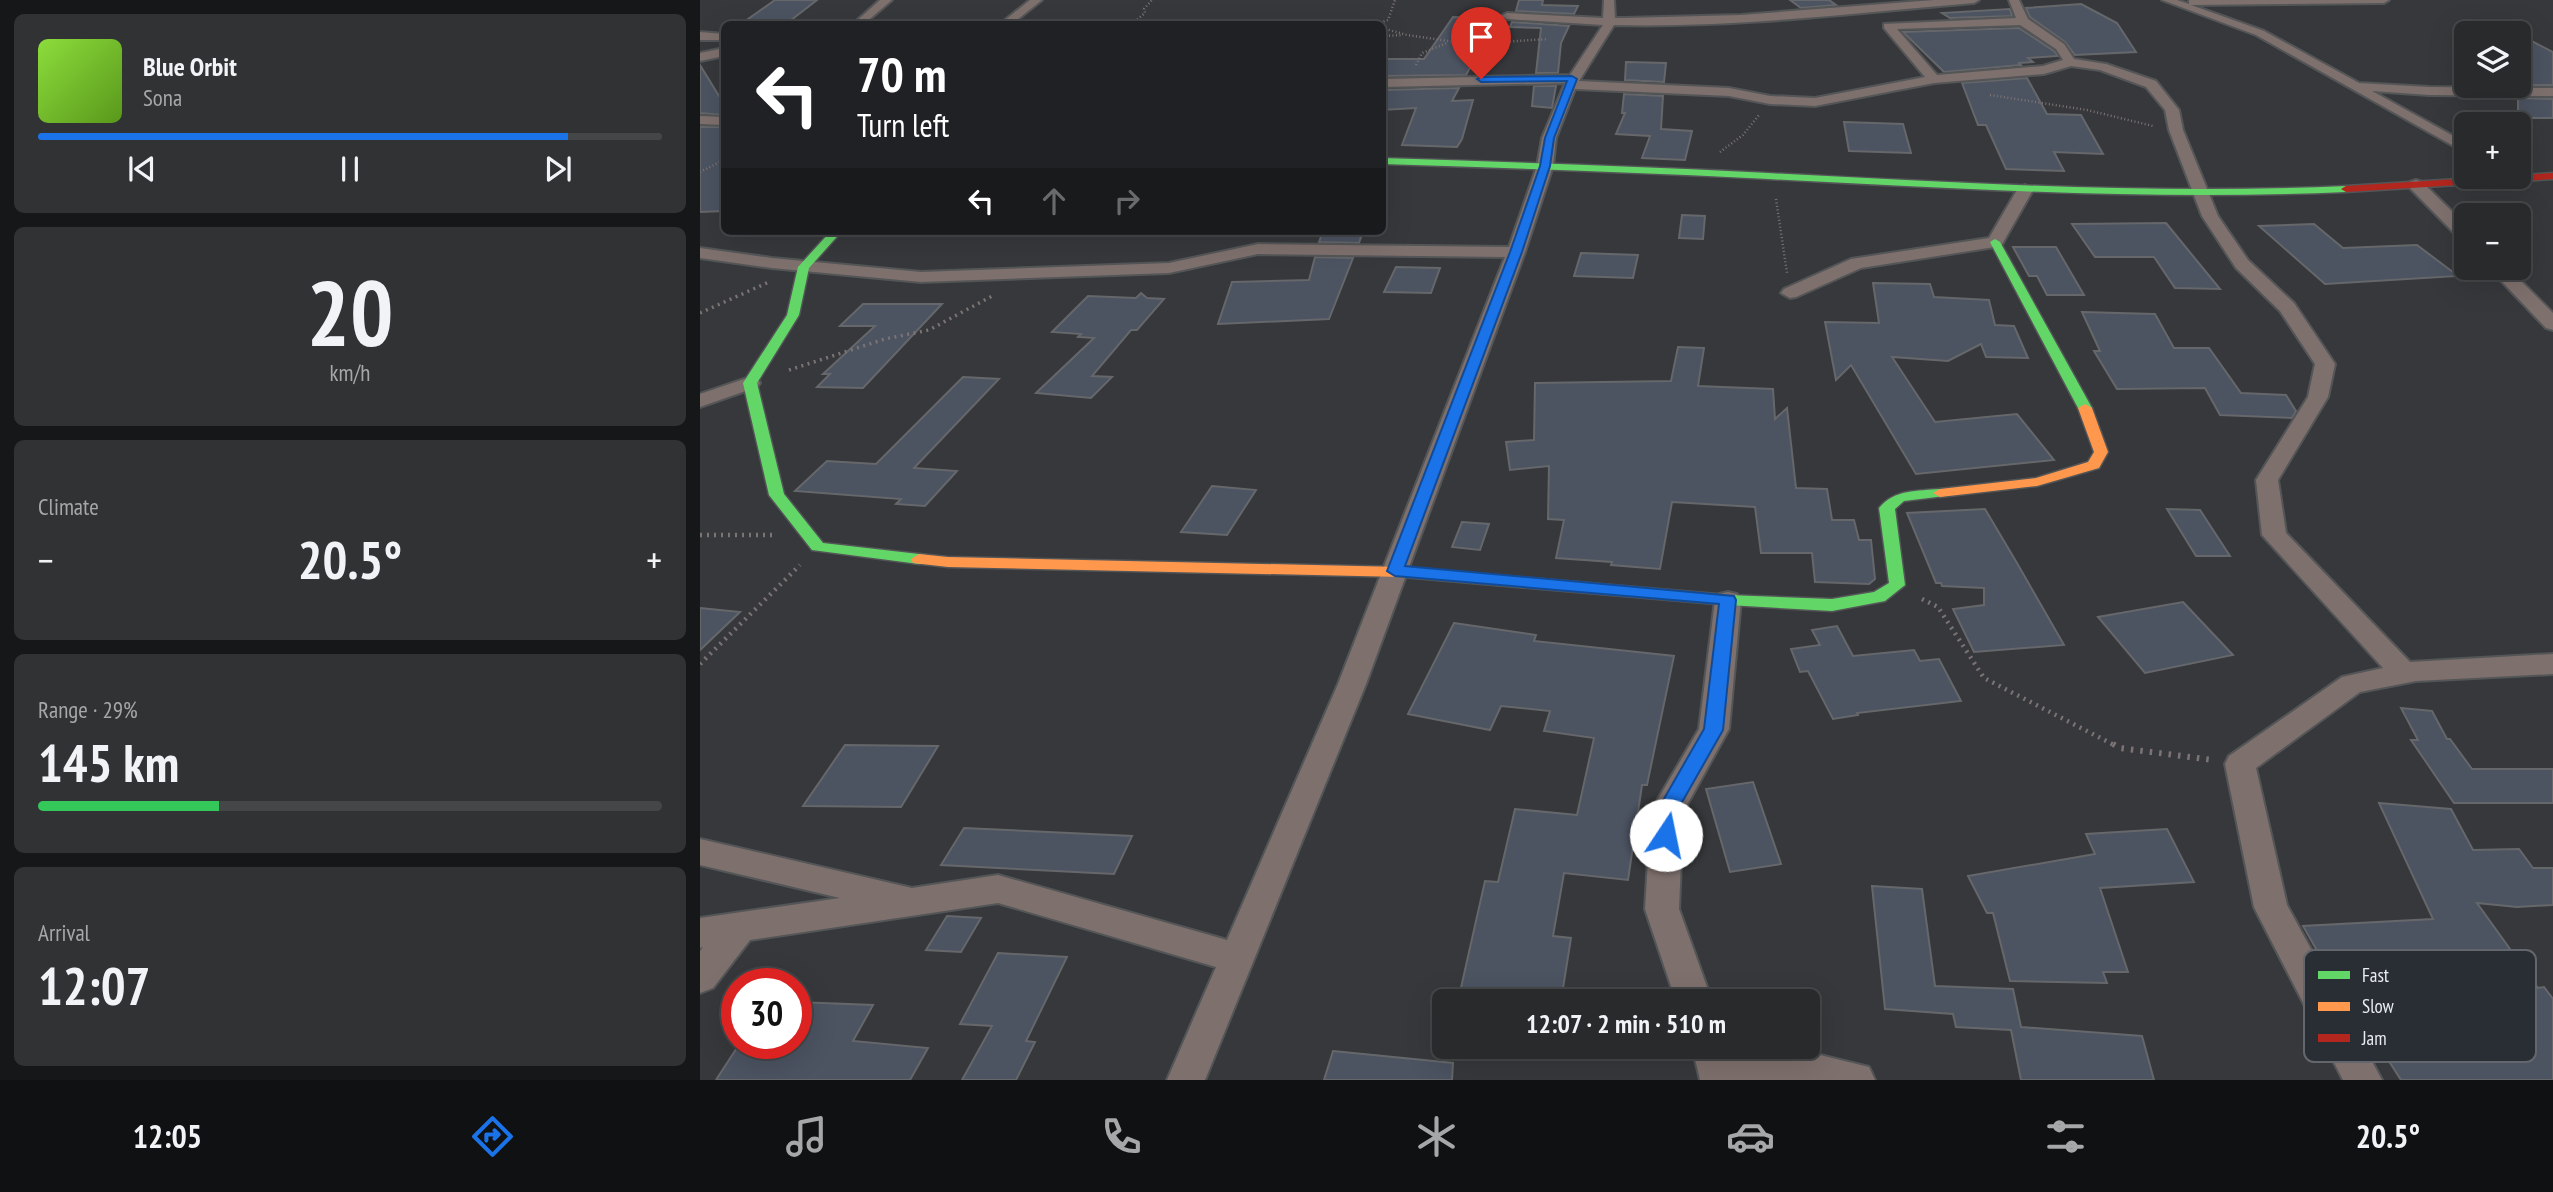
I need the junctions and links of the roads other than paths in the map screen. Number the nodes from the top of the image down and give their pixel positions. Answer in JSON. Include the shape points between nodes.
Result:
{"nodes":[{"id":1,"x":887,"y":0,"type":"edge"},
{"id":2,"x":1037,"y":0,"type":"edge"},
{"id":3,"x":1053,"y":0,"type":"edge"},
{"id":4,"x":1974,"y":0,"type":"edge"},
{"id":5,"x":2014,"y":0,"type":"edge"},
{"id":6,"x":2384,"y":0,"type":"edge"},
{"id":7,"x":2171,"y":1,"type":"edge"},
{"id":8,"x":1609,"y":12,"type":"edge"},
{"id":9,"x":1507,"y":16,"type":"dead end"},
{"id":10,"x":862,"y":21,"type":"edge"},
{"id":11,"x":1009,"y":21,"type":"edge"},
{"id":12,"x":2023,"y":21,"type":"junction"},
{"id":13,"x":700,"y":36,"type":"edge"},
{"id":14,"x":721,"y":37,"type":"edge"},
{"id":15,"x":721,"y":53,"type":"edge"},
{"id":16,"x":700,"y":57,"type":"edge"},
{"id":17,"x":2070,"y":62,"type":"junction"},
{"id":18,"x":1934,"y":79,"type":"junction"},
{"id":19,"x":1571,"y":82,"type":"junction"},
{"id":20,"x":1386,"y":83,"type":"edge"},
{"id":21,"x":2355,"y":86,"type":"junction"},
{"id":22,"x":2553,"y":92,"type":"edge"},
{"id":23,"x":700,"y":120,"type":"edge"},
{"id":24,"x":721,"y":121,"type":"edge"},
{"id":25,"x":2454,"y":142,"type":"edge"},
{"id":26,"x":1386,"y":161,"type":"edge"},
{"id":27,"x":1545,"y":166,"type":"junction"},
{"id":28,"x":2553,"y":176,"type":"edge"},
{"id":29,"x":2531,"y":177,"type":"edge"},
{"id":30,"x":2454,"y":182,"type":"edge"},
{"id":31,"x":2416,"y":185,"type":"junction"},
{"id":32,"x":2025,"y":190,"type":"junction"},
{"id":33,"x":2201,"y":193,"type":"junction"},
{"id":34,"x":2454,"y":223,"type":"edge"},
{"id":35,"x":833,"y":235,"type":"edge"},
{"id":36,"x":1995,"y":242,"type":"junction"},
{"id":37,"x":1516,"y":252,"type":"junction"},
{"id":38,"x":700,"y":253,"type":"edge"},
{"id":39,"x":804,"y":267,"type":"junction"},
{"id":40,"x":2510,"y":280,"type":"edge"},
{"id":41,"x":1790,"y":293,"type":"road end"},
{"id":42,"x":2553,"y":324,"type":"edge"},
{"id":43,"x":750,"y":383,"type":"junction"},
{"id":44,"x":700,"y":401,"type":"edge"},
{"id":45,"x":1395,"y":571,"type":"junction"},
{"id":46,"x":1728,"y":600,"type":"junction"},
{"id":47,"x":2549,"y":670,"type":"edge"},
{"id":48,"x":2404,"y":673,"type":"junction"},
{"id":49,"x":700,"y":852,"type":"edge"},
{"id":50,"x":915,"y":901,"type":"junction"},
{"id":51,"x":740,"y":927,"type":"junction"},
{"id":52,"x":700,"y":933,"type":"edge"},
{"id":53,"x":1237,"y":958,"type":"junction"},
{"id":54,"x":2304,"y":969,"type":"edge"},
{"id":55,"x":700,"y":977,"type":"edge"},
{"id":56,"x":1690,"y":989,"type":"edge"},
{"id":57,"x":2353,"y":1062,"type":"edge"},
{"id":58,"x":1716,"y":1067,"type":"edge"},
{"id":59,"x":1186,"y":1080,"type":"edge"},
{"id":60,"x":1856,"y":1080,"type":"edge"},
{"id":61,"x":2363,"y":1080,"type":"edge"}],
"edges":[{"from":1,"to":10,"type":"street"},
{"from":2,"to":3,"type":"street"},
{"from":2,"to":11,"type":"street"},
{"from":4,"to":8,"type":"street","via":[[1795,17]]},
{"from":5,"to":12,"type":"street"},
{"from":6,"to":7,"type":"street"},
{"from":7,"to":21,"type":"street","via":[[2260,33]]},
{"from":8,"to":9,"type":"street"},
{"from":8,"to":19,"type":"street"},
{"from":12,"to":17,"type":"street","via":[[2060,47]]},
{"from":12,"to":18,"type":"street","via":[[1888,26]]},
{"from":13,"to":14,"type":"street"},
{"from":15,"to":16,"type":"street"},
{"from":17,"to":18,"type":"street","via":[[2044,70]]},
{"from":17,"to":33,"type":"street","via":[[2102,67],[2151,84],[2172,110]]},
{"from":18,"to":19,"type":"street","via":[[1815,102]]},
{"from":19,"to":20,"type":"street"},
{"from":19,"to":27,"type":"street","via":[[1549,138]]},
{"from":21,"to":22,"type":"street"},
{"from":21,"to":25,"type":"street"},
{"from":23,"to":24,"type":"street"},
{"from":26,"to":27,"type":"street"},
{"from":27,"to":32,"type":"street"},
{"from":27,"to":37,"type":"street"},
{"from":28,"to":29,"type":"street"},
{"from":30,"to":31,"type":"street"},
{"from":31,"to":33,"type":"street"},
{"from":31,"to":34,"type":"street"},
{"from":32,"to":33,"type":"street"},
{"from":32,"to":36,"type":"street"},
{"from":33,"to":48,"type":"street","via":[[2210,216],[2242,264],[2287,307],[2325,364],[2318,397],[2267,480],[2274,535]]},
{"from":35,"to":39,"type":"street"},
{"from":36,"to":41,"type":"street","via":[[1857,263]]},
{"from":36,"to":46,"type":"street","via":[[2086,409],[2101,452],[2094,465],[2037,482],[1900,497],[1887,508],[1897,585],[1879,597],[1832,605]]},
{"from":37,"to":39,"type":"street","via":[[1258,249],[1169,268],[1031,275],[921,277]]},
{"from":37,"to":45,"type":"street"},
{"from":38,"to":39,"type":"street"},
{"from":39,"to":43,"type":"street","via":[[793,315]]},
{"from":40,"to":42,"type":"street"},
{"from":43,"to":44,"type":"street"},
{"from":43,"to":45,"type":"street","via":[[777,495],[818,547],[948,562]]},
{"from":45,"to":46,"type":"street"},
{"from":45,"to":53,"type":"street"},
{"from":46,"to":56,"type":"street","via":[[1714,730],[1667,811],[1662,909]]},
{"from":47,"to":48,"type":"street"},
{"from":48,"to":54,"type":"street","via":[[2352,684],[2240,764],[2271,907]]},
{"from":49,"to":50,"type":"street"},
{"from":50,"to":51,"type":"street"},
{"from":50,"to":53,"type":"street","via":[[998,889]]},
{"from":51,"to":52,"type":"street"},
{"from":51,"to":55,"type":"street"},
{"from":53,"to":59,"type":"street"},
{"from":57,"to":61,"type":"street"},
{"from":58,"to":60,"type":"street","via":[[1820,1073]]}]}
